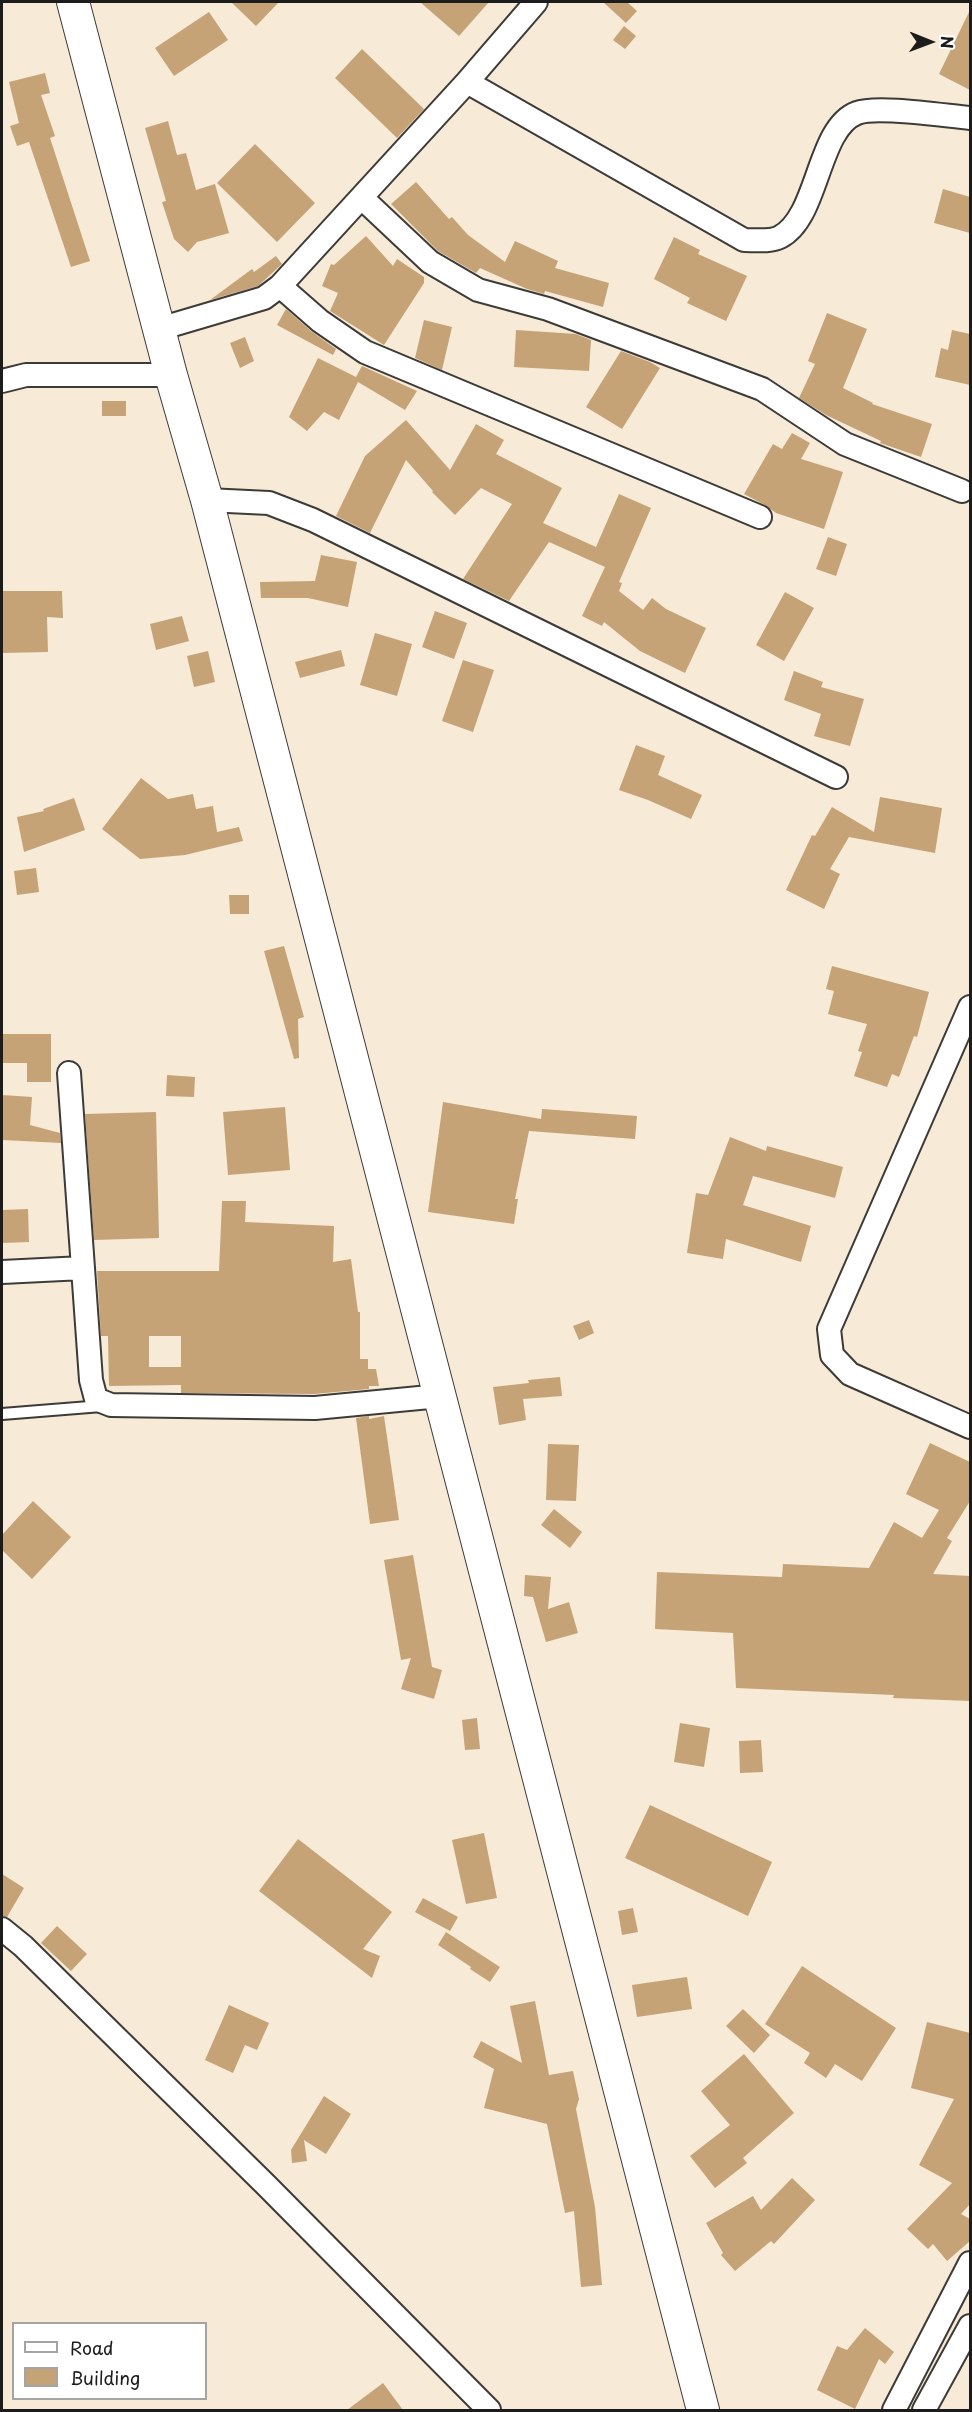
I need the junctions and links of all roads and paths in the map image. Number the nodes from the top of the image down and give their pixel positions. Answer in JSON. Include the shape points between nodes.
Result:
{"nodes":[{"id":1,"x":72,"y":2,"type":"edge"},
{"id":2,"x":536,"y":2,"type":"edge"},
{"id":3,"x":467,"y":82,"type":"junction"},
{"id":4,"x":970,"y":118,"type":"edge"},
{"id":5,"x":362,"y":198,"type":"junction"},
{"id":6,"x":280,"y":286,"type":"junction"},
{"id":7,"x":159,"y":329,"type":"junction"},
{"id":8,"x":171,"y":375,"type":"junction"},
{"id":9,"x":2,"y":381,"type":"edge"},
{"id":10,"x":962,"y":491,"type":"dead end"},
{"id":11,"x":207,"y":500,"type":"junction"},
{"id":12,"x":760,"y":518,"type":"dead end"},
{"id":13,"x":836,"y":777,"type":"dead end"},
{"id":14,"x":970,"y":1007,"type":"edge"},
{"id":15,"x":69,"y":1073,"type":"dead end"},
{"id":16,"x":83,"y":1268,"type":"junction"},
{"id":17,"x":2,"y":1272,"type":"edge"},
{"id":18,"x":440,"y":1396,"type":"junction"},
{"id":19,"x":111,"y":1405,"type":"junction"},
{"id":20,"x":2,"y":1414,"type":"edge"},
{"id":21,"x":970,"y":1427,"type":"edge"},
{"id":22,"x":2,"y":1929,"type":"edge"},
{"id":23,"x":970,"y":2263,"type":"edge"},
{"id":24,"x":970,"y":2326,"type":"edge"},
{"id":25,"x":489,"y":2410,"type":"edge"},
{"id":26,"x":703,"y":2410,"type":"edge"},
{"id":27,"x":894,"y":2410,"type":"edge"},
{"id":28,"x":924,"y":2410,"type":"edge"}],
"edges":[{"from":1,"to":7,"type":"main road"},
{"from":2,"to":3,"type":"street"},
{"from":3,"to":4,"type":"street","via":[[744,240],[778,239],[797,225],[836,130],[856,112],[886,110]]},
{"from":3,"to":5,"type":"street"},
{"from":5,"to":6,"type":"street"},
{"from":5,"to":10,"type":"street","via":[[430,262],[478,290],[548,309],[762,389],[845,444]]},
{"from":6,"to":7,"type":"street","via":[[264,298]]},
{"from":6,"to":12,"type":"street","via":[[320,321],[365,352]]},
{"from":7,"to":8,"type":"main road"},
{"from":8,"to":9,"type":"street","via":[[26,375]]},
{"from":8,"to":11,"type":"main road"},
{"from":11,"to":13,"type":"street","via":[[268,503],[313,520]]},
{"from":11,"to":18,"type":"main road"},
{"from":14,"to":21,"type":"street","via":[[829,1329],[832,1355],[850,1374]]},
{"from":15,"to":16,"type":"street"},
{"from":16,"to":17,"type":"street"},
{"from":16,"to":19,"type":"street","via":[[92,1380],[96,1399]]},
{"from":18,"to":19,"type":"street","via":[[315,1408]]},
{"from":18,"to":26,"type":"main road"},
{"from":19,"to":20,"type":"lane"},
{"from":22,"to":25,"type":"street"},
{"from":23,"to":27,"type":"street"},
{"from":24,"to":28,"type":"street"}]}
